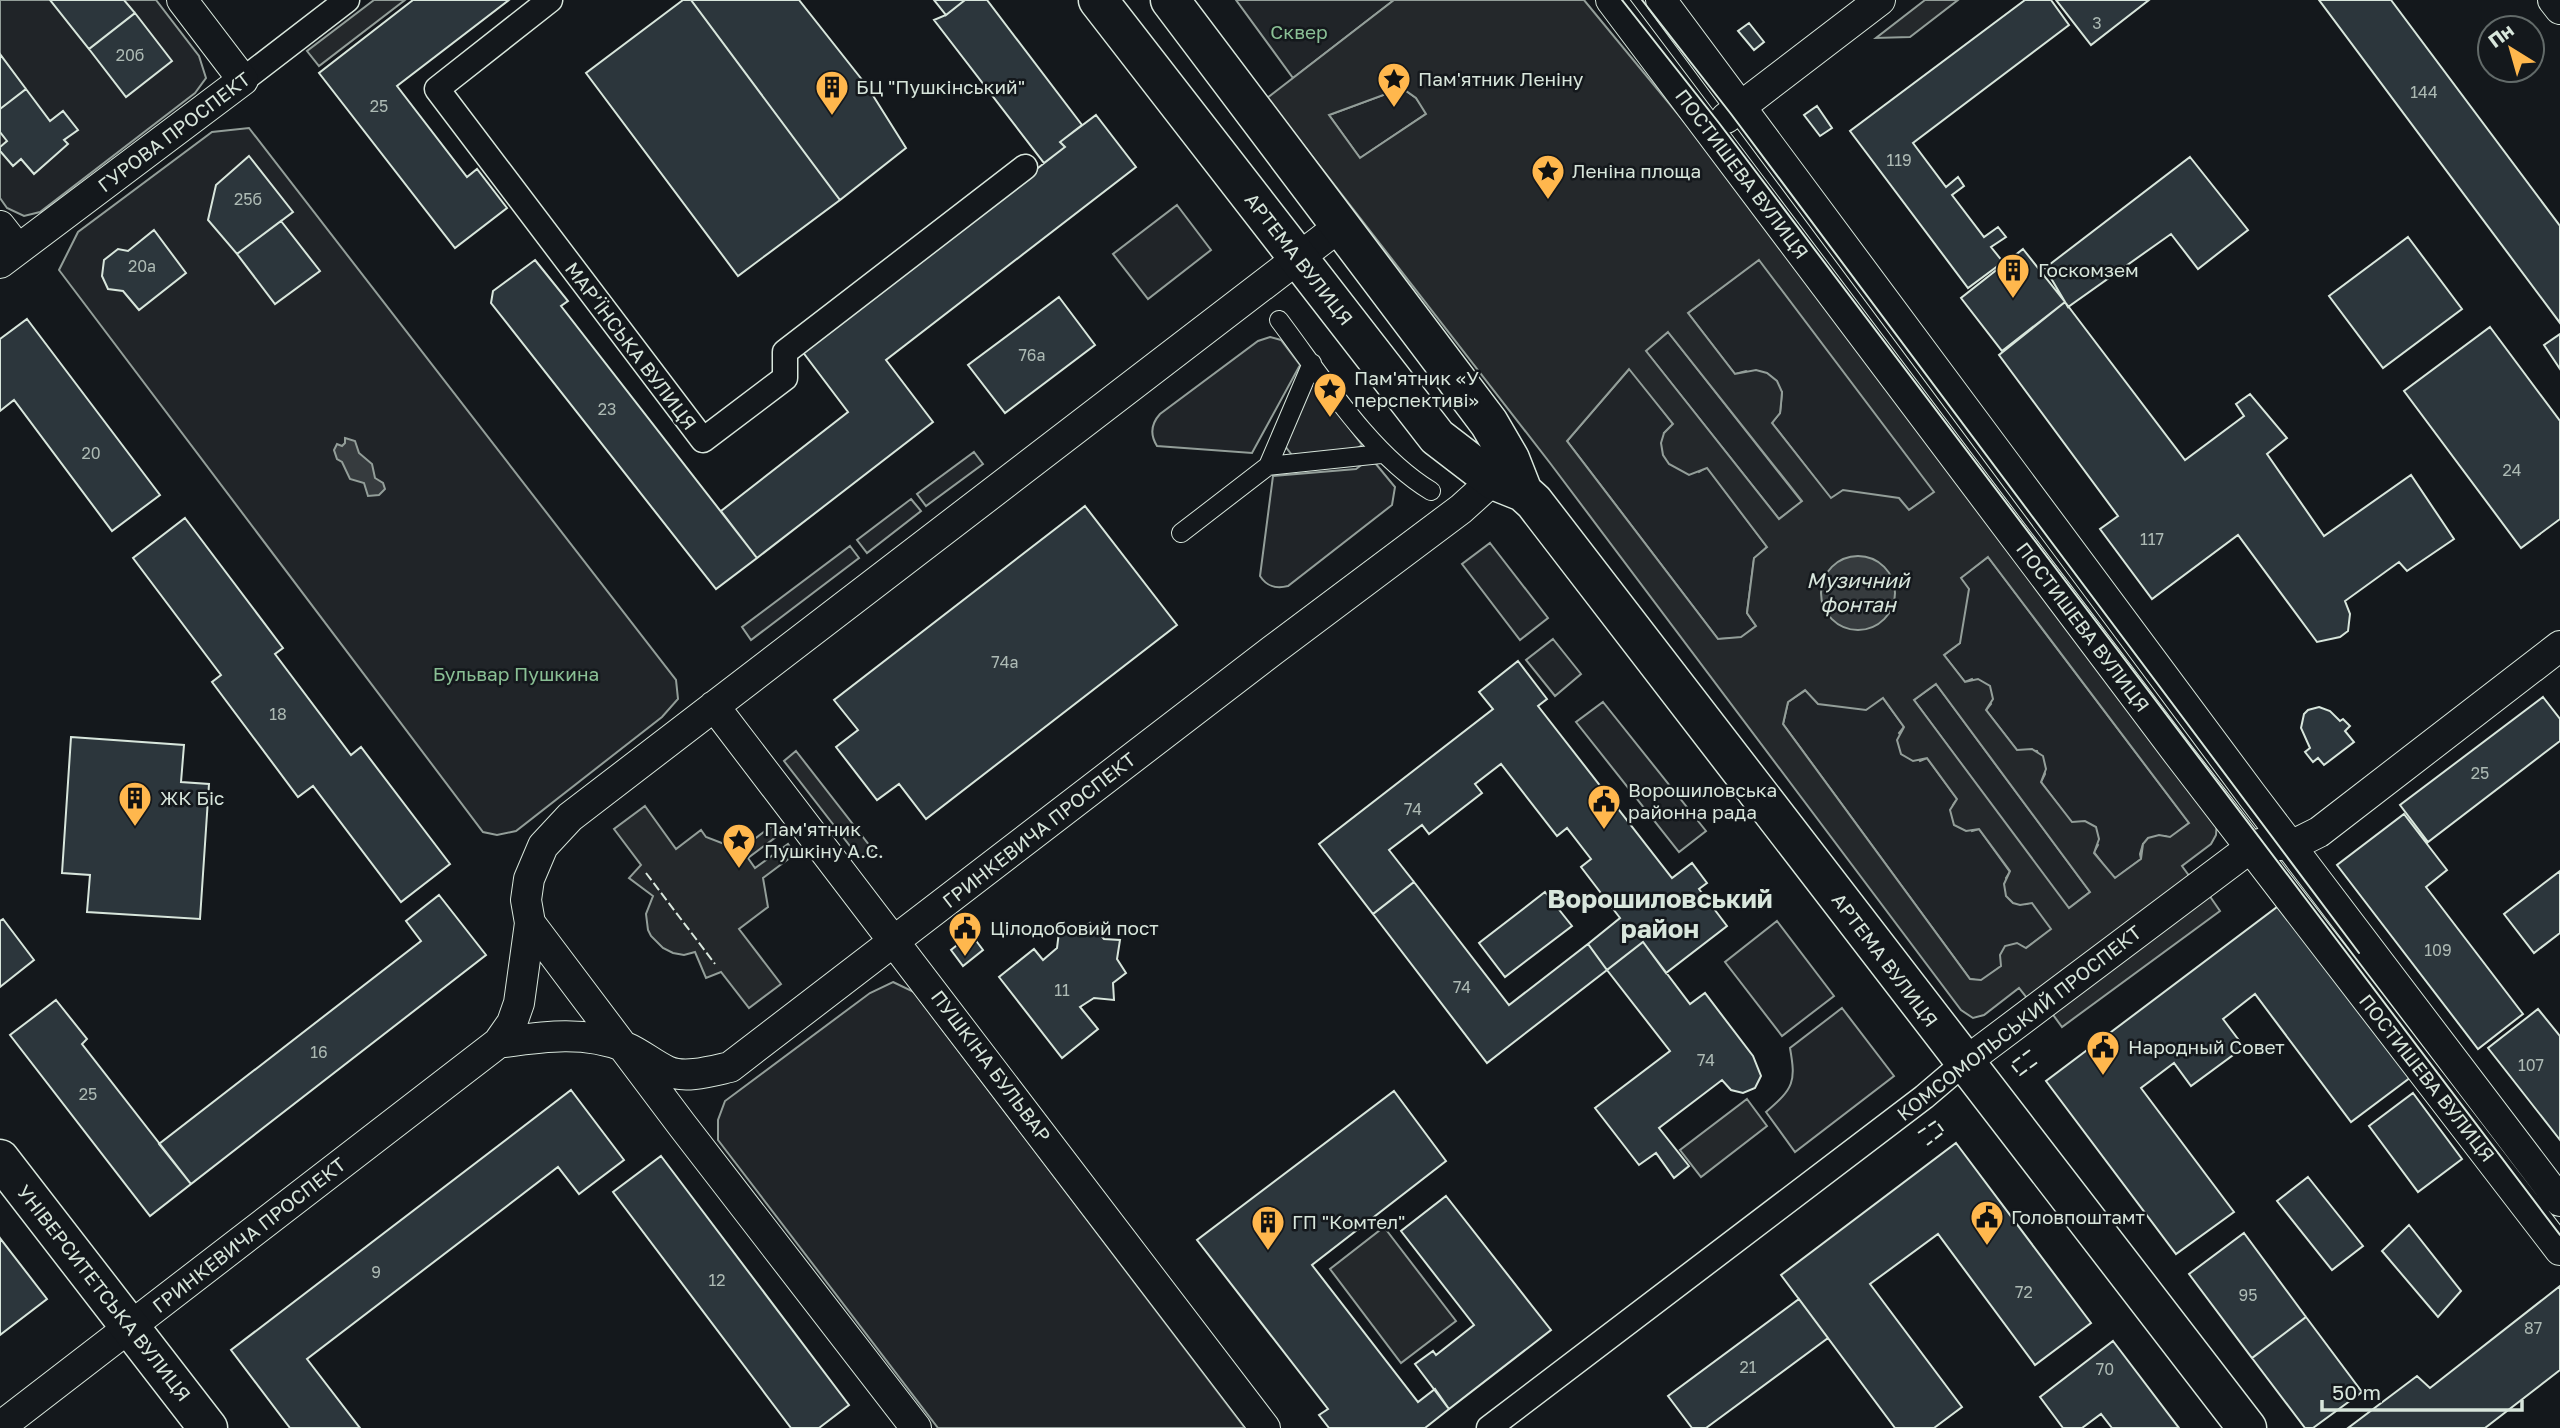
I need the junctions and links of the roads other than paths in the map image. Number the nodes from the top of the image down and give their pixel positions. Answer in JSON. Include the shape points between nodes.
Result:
{"nodes":[{"id":1,"x":182,"y":0,"type":"edge"},
{"id":2,"x":347,"y":0,"type":"edge"},
{"id":3,"x":550,"y":0,"type":"edge"},
{"id":4,"x":1098,"y":0,"type":"edge"},
{"id":5,"x":1170,"y":0,"type":"edge"},
{"id":6,"x":1611,"y":0,"type":"edge"},
{"id":7,"x":1661,"y":0,"type":"edge"},
{"id":8,"x":1880,"y":0,"type":"edge"},
{"id":9,"x":2553,"y":0,"type":"edge"},
{"id":10,"x":2560,"y":9,"type":"edge"},
{"id":11,"x":243,"y":80,"type":"junction"},
{"id":12,"x":1741,"y":106,"type":"junction"},
{"id":13,"x":1709,"y":131,"type":"junction"},
{"id":14,"x":1025,"y":167,"type":"dead end"},
{"id":15,"x":0,"y":226,"type":"edge"},
{"id":16,"x":1340,"y":226,"type":"junction"},
{"id":17,"x":9,"y":256,"type":"edge"},
{"id":18,"x":1298,"y":257,"type":"junction"},
{"id":19,"x":1279,"y":320,"type":"dead end"},
{"id":20,"x":1311,"y":363,"type":"junction"},
{"id":21,"x":1381,"y":454,"type":"junction"},
{"id":22,"x":1268,"y":467,"type":"junction"},
{"id":23,"x":1508,"y":486,"type":"junction"},
{"id":24,"x":1431,"y":491,"type":"dead end"},
{"id":25,"x":1181,"y":533,"type":"dead end"},
{"id":26,"x":2560,"y":646,"type":"edge"},
{"id":27,"x":714,"y":706,"type":"junction"},
{"id":28,"x":2291,"y":846,"type":"junction"},
{"id":29,"x":2250,"y":848,"type":"junction"},
{"id":30,"x":530,"y":923,"type":"junction"},
{"id":31,"x":895,"y":940,"type":"junction"},
{"id":32,"x":498,"y":1044,"type":"junction"},
{"id":33,"x":625,"y":1047,"type":"junction"},
{"id":34,"x":1964,"y":1063,"type":"junction"},
{"id":35,"x":0,"y":1158,"type":"edge"},
{"id":36,"x":2560,"y":1201,"type":"edge"},
{"id":37,"x":2560,"y":1250,"type":"edge"},
{"id":38,"x":130,"y":1326,"type":"junction"},
{"id":39,"x":0,"y":1427,"type":"edge"},
{"id":40,"x":208,"y":1428,"type":"edge"},
{"id":41,"x":916,"y":1428,"type":"edge"},
{"id":42,"x":1265,"y":1428,"type":"edge"},
{"id":43,"x":1489,"y":1428,"type":"edge"},
{"id":44,"x":2246,"y":1428,"type":"edge"}],
"edges":[{"from":1,"to":11,"type":"street"},
{"from":2,"to":11,"type":"street","name":"ГУРОВА ПРОСПЕКТ"},
{"from":3,"to":14,"type":"street","name":"МАР’ЇНСЬКА ВУЛИЦЯ","via":[[437,89],[703,440],[785,378],[785,352]]},
{"from":4,"to":18,"type":"main road","name":"АРТЕМА ВУЛИЦЯ"},
{"from":5,"to":16,"type":"main road","name":"АРТЕМА ВУЛИЦЯ"},
{"from":6,"to":13,"type":"street","name":"ПОСТИШЕВА ВУЛИЦЯ"},
{"from":7,"to":12,"type":"street","name":"ПОСТИШЕВА ВУЛИЦЯ"},
{"from":8,"to":12,"type":"street"},
{"from":9,"to":10,"type":"street"},
{"from":11,"to":17,"type":"street","name":"ГУРОВА ПРОСПЕКТ"},
{"from":12,"to":13,"type":"street"},
{"from":12,"to":28,"type":"street","name":"ПОСТИШЕВА ВУЛИЦЯ"},
{"from":13,"to":29,"type":"street","name":"ПОСТИШЕВА ВУЛИЦЯ"},
{"from":15,"to":17,"type":"street"},
{"from":16,"to":18,"type":"street","name":"ГРИНКЕВИЧА ПРОСПЕКТ"},
{"from":16,"to":23,"type":"main road","name":"АРТЕМА ВУЛИЦЯ","via":[[1489,423],[1510,459]]},
{"from":18,"to":23,"type":"main road","name":"АРТЕМА ВУЛИЦЯ","via":[[1437,437]]},
{"from":18,"to":27,"type":"street","name":"ГРИНКЕВИЧА ПРОСПЕКТ"},
{"from":19,"to":20,"type":"street"},
{"from":20,"to":21,"type":"street"},
{"from":20,"to":22,"type":"street"},
{"from":21,"to":22,"type":"street"},
{"from":21,"to":24,"type":"street"},
{"from":22,"to":25,"type":"street"},
{"from":23,"to":31,"type":"street","name":"ГРИНКЕВИЧА ПРОСПЕКТ","via":[[1461,509]]},
{"from":23,"to":34,"type":"main road","name":"АРТЕМА ВУЛИЦЯ","via":[[1534,502]]},
{"from":26,"to":28,"type":"street","via":[[2322,830]]},
{"from":27,"to":30,"type":"street","name":"ГРИНКЕВИЧА ПРОСПЕКТ","via":[[570,817],[543,846],[529,879]]},
{"from":27,"to":31,"type":"street","name":"ПУШКІНА БУЛЬВАР"},
{"from":28,"to":29,"type":"street"},
{"from":28,"to":36,"type":"street","name":"ПОСТИШЕВА ВУЛИЦЯ"},
{"from":29,"to":34,"type":"street","name":"КОМСОМОЛЬСЬКИЙ ПРОСПЕКТ"},
{"from":29,"to":37,"type":"street","name":"ПОСТИШЕВА ВУЛИЦЯ"},
{"from":30,"to":32,"type":"street","name":"ГРИНКЕВИЧА ПРОСПЕКТ","via":[[519,1003]]},
{"from":30,"to":33,"type":"street"},
{"from":31,"to":33,"type":"street","name":"ГРИНКЕВИЧА ПРОСПЕКТ","via":[[730,1068],[670,1073]]},
{"from":31,"to":42,"type":"street","name":"ПУШКІНА БУЛЬВАР"},
{"from":32,"to":33,"type":"street","name":"ГРИНКЕВИЧА ПРОСПЕКТ","via":[[575,1035]]},
{"from":32,"to":38,"type":"street","name":"ГРИНКЕВИЧА ПРОСПЕКТ"},
{"from":33,"to":41,"type":"street"},
{"from":34,"to":43,"type":"street","name":"КОМСОМОЛЬСЬКИЙ ПРОСПЕКТ"},
{"from":34,"to":44,"type":"main road","name":"АРТЕМА ВУЛИЦЯ"},
{"from":35,"to":38,"type":"main road","name":"УНІВЕРСИТЕТСЬКА ВУЛИЦЯ"},
{"from":38,"to":39,"type":"street","name":"ГРИНКЕВИЧА ПРОСПЕКТ"},
{"from":38,"to":40,"type":"main road","name":"УНІВЕРСИТЕТСЬКА ВУЛИЦЯ"}]}
